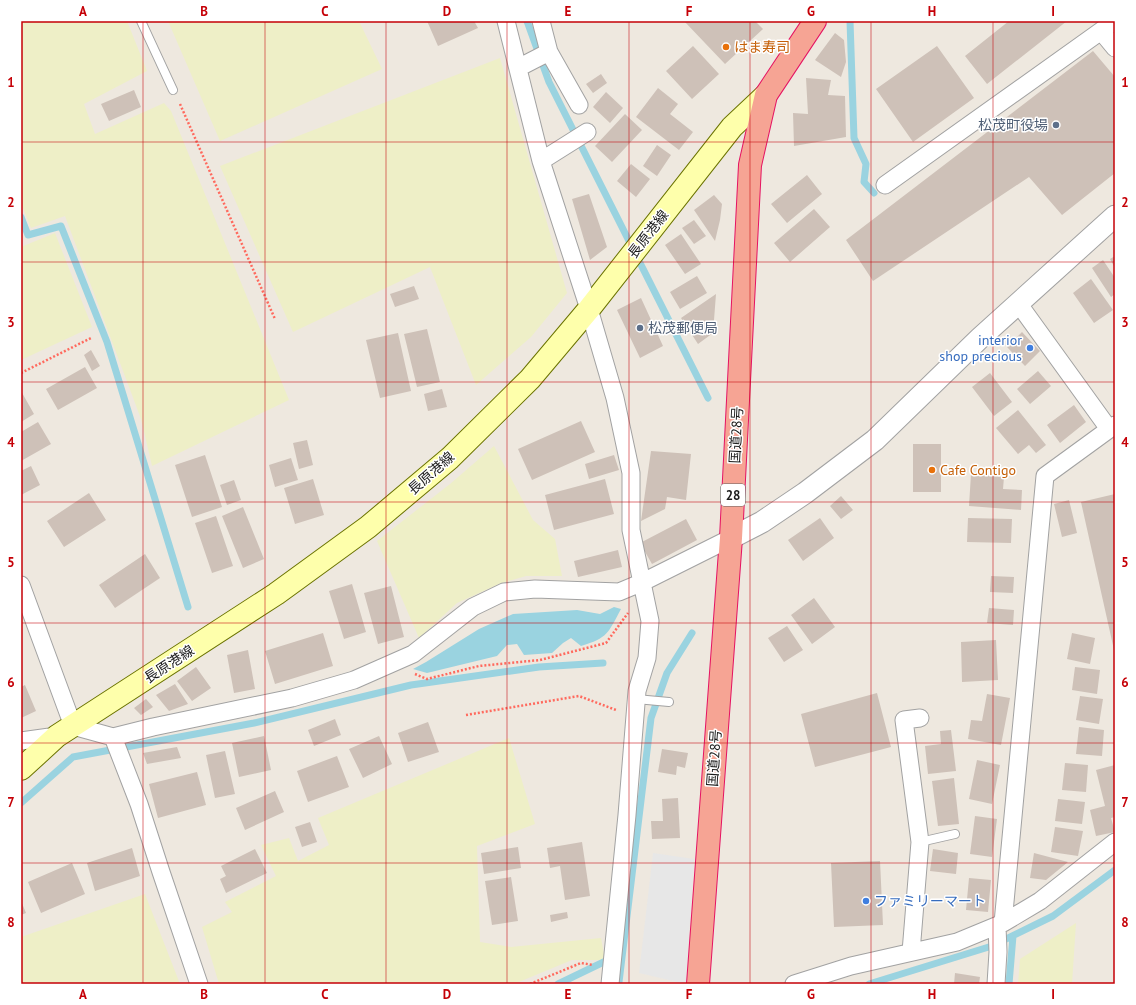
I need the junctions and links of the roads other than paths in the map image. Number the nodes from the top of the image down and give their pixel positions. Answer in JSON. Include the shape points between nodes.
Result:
{"nodes":[{"id":1,"x":141,"y":21,"type":"edge"},
{"id":2,"x":506,"y":21,"type":"edge"},
{"id":3,"x":541,"y":21,"type":"edge"},
{"id":4,"x":815,"y":21,"type":"edge"},
{"id":5,"x":1115,"y":21,"type":"edge"},
{"id":6,"x":1102,"y":31,"type":"junction"},
{"id":7,"x":1115,"y":48,"type":"edge"},
{"id":8,"x":549,"y":52,"type":"junction"},
{"id":9,"x":518,"y":68,"type":"junction"},
{"id":10,"x":174,"y":90,"type":"road end"},
{"id":11,"x":766,"y":95,"type":"junction"},
{"id":12,"x":579,"y":105,"type":"dead end"},
{"id":13,"x":587,"y":132,"type":"dead end"},
{"id":14,"x":541,"y":161,"type":"junction"},
{"id":15,"x":885,"y":185,"type":"dead end"},
{"id":16,"x":1115,"y":216,"type":"edge"},
{"id":17,"x":1018,"y":303,"type":"junction"},
{"id":18,"x":589,"y":310,"type":"junction"},
{"id":19,"x":1112,"y":427,"type":"edge"},
{"id":20,"x":730,"y":538,"type":"junction"},
{"id":21,"x":21,"y":585,"type":"edge"},
{"id":22,"x":644,"y":586,"type":"junction"},
{"id":23,"x":636,"y":699,"type":"junction"},
{"id":24,"x":669,"y":702,"type":"dead end"},
{"id":25,"x":920,"y":718,"type":"dead end"},
{"id":26,"x":65,"y":731,"type":"junction"},
{"id":27,"x":114,"y":737,"type":"junction"},
{"id":28,"x":21,"y":741,"type":"edge"},
{"id":29,"x":21,"y":769,"type":"edge"},
{"id":30,"x":955,"y":834,"type":"dead end"},
{"id":31,"x":920,"y":842,"type":"junction"},
{"id":32,"x":1115,"y":842,"type":"edge"},
{"id":33,"x":1000,"y":924,"type":"junction"},
{"id":34,"x":911,"y":952,"type":"junction"},
{"id":35,"x":610,"y":976,"type":"edge"},
{"id":36,"x":199,"y":984,"type":"edge"},
{"id":37,"x":698,"y":984,"type":"edge"},
{"id":38,"x":794,"y":984,"type":"edge"},
{"id":39,"x":996,"y":984,"type":"edge"}],
"edges":[{"from":1,"to":10,"type":"lane"},
{"from":2,"to":9,"type":"street"},
{"from":3,"to":8,"type":"street"},
{"from":4,"to":11,"type":"highway","name":"国道28号","number":"28"},
{"from":5,"to":6,"type":"street"},
{"from":6,"to":7,"type":"street"},
{"from":6,"to":15,"type":"street"},
{"from":8,"to":9,"type":"street"},
{"from":8,"to":12,"type":"street"},
{"from":9,"to":14,"type":"street"},
{"from":11,"to":18,"type":"main road","name":"長原港線","via":[[732,126]]},
{"from":11,"to":20,"type":"highway","name":"国道28号","number":"28","via":[[750,165]]},
{"from":13,"to":14,"type":"street"},
{"from":14,"to":18,"type":"street"},
{"from":16,"to":17,"type":"street"},
{"from":17,"to":19,"type":"street"},
{"from":17,"to":20,"type":"street","via":[[875,440],[799,498],[762,522]]},
{"from":18,"to":22,"type":"street","via":[[615,398],[630,473],[631,530]]},
{"from":18,"to":26,"type":"main road","name":"長原港線","via":[[530,379],[450,458],[368,527],[276,594]]},
{"from":19,"to":33,"type":"street","via":[[1045,476]]},
{"from":20,"to":22,"type":"street"},
{"from":20,"to":37,"type":"highway","name":"国道28号","number":"28"},
{"from":21,"to":26,"type":"street"},
{"from":22,"to":23,"type":"street","via":[[650,621],[647,658]]},
{"from":22,"to":27,"type":"street","via":[[619,592],[535,589],[504,592],[473,607],[412,654],[354,680],[292,698]]},
{"from":23,"to":24,"type":"lane"},
{"from":23,"to":35,"type":"street"},
{"from":25,"to":31,"type":"street","via":[[904,720]]},
{"from":26,"to":27,"type":"street"},
{"from":26,"to":28,"type":"street"},
{"from":26,"to":29,"type":"main road","name":"長原港線"},
{"from":27,"to":36,"type":"street"},
{"from":30,"to":31,"type":"lane"},
{"from":31,"to":34,"type":"street"},
{"from":32,"to":33,"type":"street","via":[[1040,901]]},
{"from":33,"to":34,"type":"street","via":[[957,942]]},
{"from":33,"to":39,"type":"street"},
{"from":34,"to":38,"type":"street","via":[[851,966]]}]}
